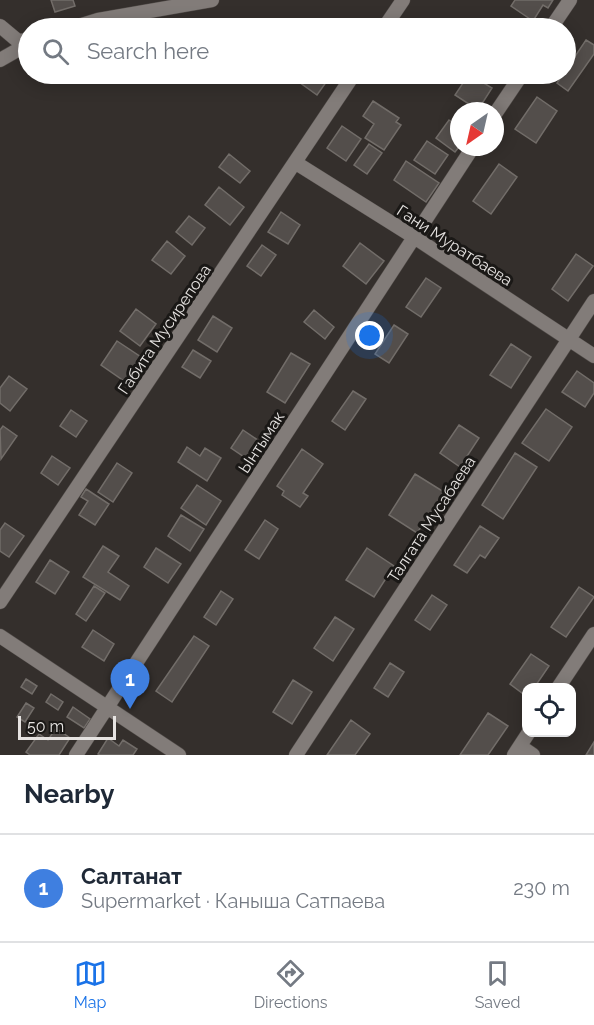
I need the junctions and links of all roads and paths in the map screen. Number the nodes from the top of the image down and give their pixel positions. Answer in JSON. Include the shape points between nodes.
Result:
{"nodes":[{"id":1,"x":212,"y":0,"type":"edge"},
{"id":2,"x":402,"y":0,"type":"edge"},
{"id":3,"x":570,"y":0,"type":"edge"},
{"id":4,"x":110,"y":18,"type":"edge"},
{"id":5,"x":390,"y":18,"type":"edge"},
{"id":6,"x":558,"y":18,"type":"edge"},
{"id":7,"x":0,"y":26,"type":"edge"},
{"id":8,"x":18,"y":40,"type":"edge"},
{"id":9,"x":18,"y":48,"type":"edge"},
{"id":10,"x":0,"y":60,"type":"edge"},
{"id":11,"x":347,"y":84,"type":"edge"},
{"id":12,"x":515,"y":84,"type":"edge"},
{"id":13,"x":503,"y":102,"type":"edge"},
{"id":14,"x":467,"y":156,"type":"edge"},
{"id":15,"x":296,"y":163,"type":"junction"},
{"id":16,"x":414,"y":237,"type":"junction"},
{"id":17,"x":594,"y":301,"type":"edge"},
{"id":18,"x":568,"y":339,"type":"junction"},
{"id":19,"x":594,"y":356,"type":"edge"},
{"id":20,"x":0,"y":602,"type":"edge"},
{"id":21,"x":594,"y":634,"type":"edge"},
{"id":22,"x":0,"y":636,"type":"edge"},
{"id":23,"x":561,"y":683,"type":"edge"},
{"id":24,"x":108,"y":706,"type":"junction"},
{"id":25,"x":526,"y":737,"type":"edge"},
{"id":26,"x":517,"y":750,"type":"edge"},
{"id":27,"x":76,"y":755,"type":"edge"},
{"id":28,"x":178,"y":755,"type":"edge"},
{"id":29,"x":296,"y":755,"type":"edge"},
{"id":30,"x":533,"y":755,"type":"edge"}],
"edges":[{"from":1,"to":4,"type":"street"},
{"from":2,"to":5,"type":"street"},
{"from":3,"to":6,"type":"street"},
{"from":7,"to":8,"type":"street"},
{"from":9,"to":10,"type":"street"},
{"from":11,"to":15,"type":"street","name":"Габита Мусирепова"},
{"from":12,"to":13,"type":"street"},
{"from":14,"to":16,"type":"street","name":"Ынтымак"},
{"from":15,"to":16,"type":"street","name":"Гани Муратбаева"},
{"from":15,"to":20,"type":"street","name":"Габита Мусирепова"},
{"from":16,"to":18,"type":"street","name":"Гани Муратбаева"},
{"from":16,"to":24,"type":"street","name":"Ынтымак"},
{"from":17,"to":18,"type":"street","name":"Талгата Мусабаева"},
{"from":18,"to":19,"type":"street","name":"Гани Муратбаева"},
{"from":18,"to":29,"type":"street","name":"Талгата Мусабаева"},
{"from":21,"to":23,"type":"street"},
{"from":22,"to":24,"type":"street"},
{"from":24,"to":27,"type":"street","name":"Ынтымак"},
{"from":24,"to":28,"type":"street"},
{"from":25,"to":26,"type":"street"},
{"from":26,"to":30,"type":"street"}]}
